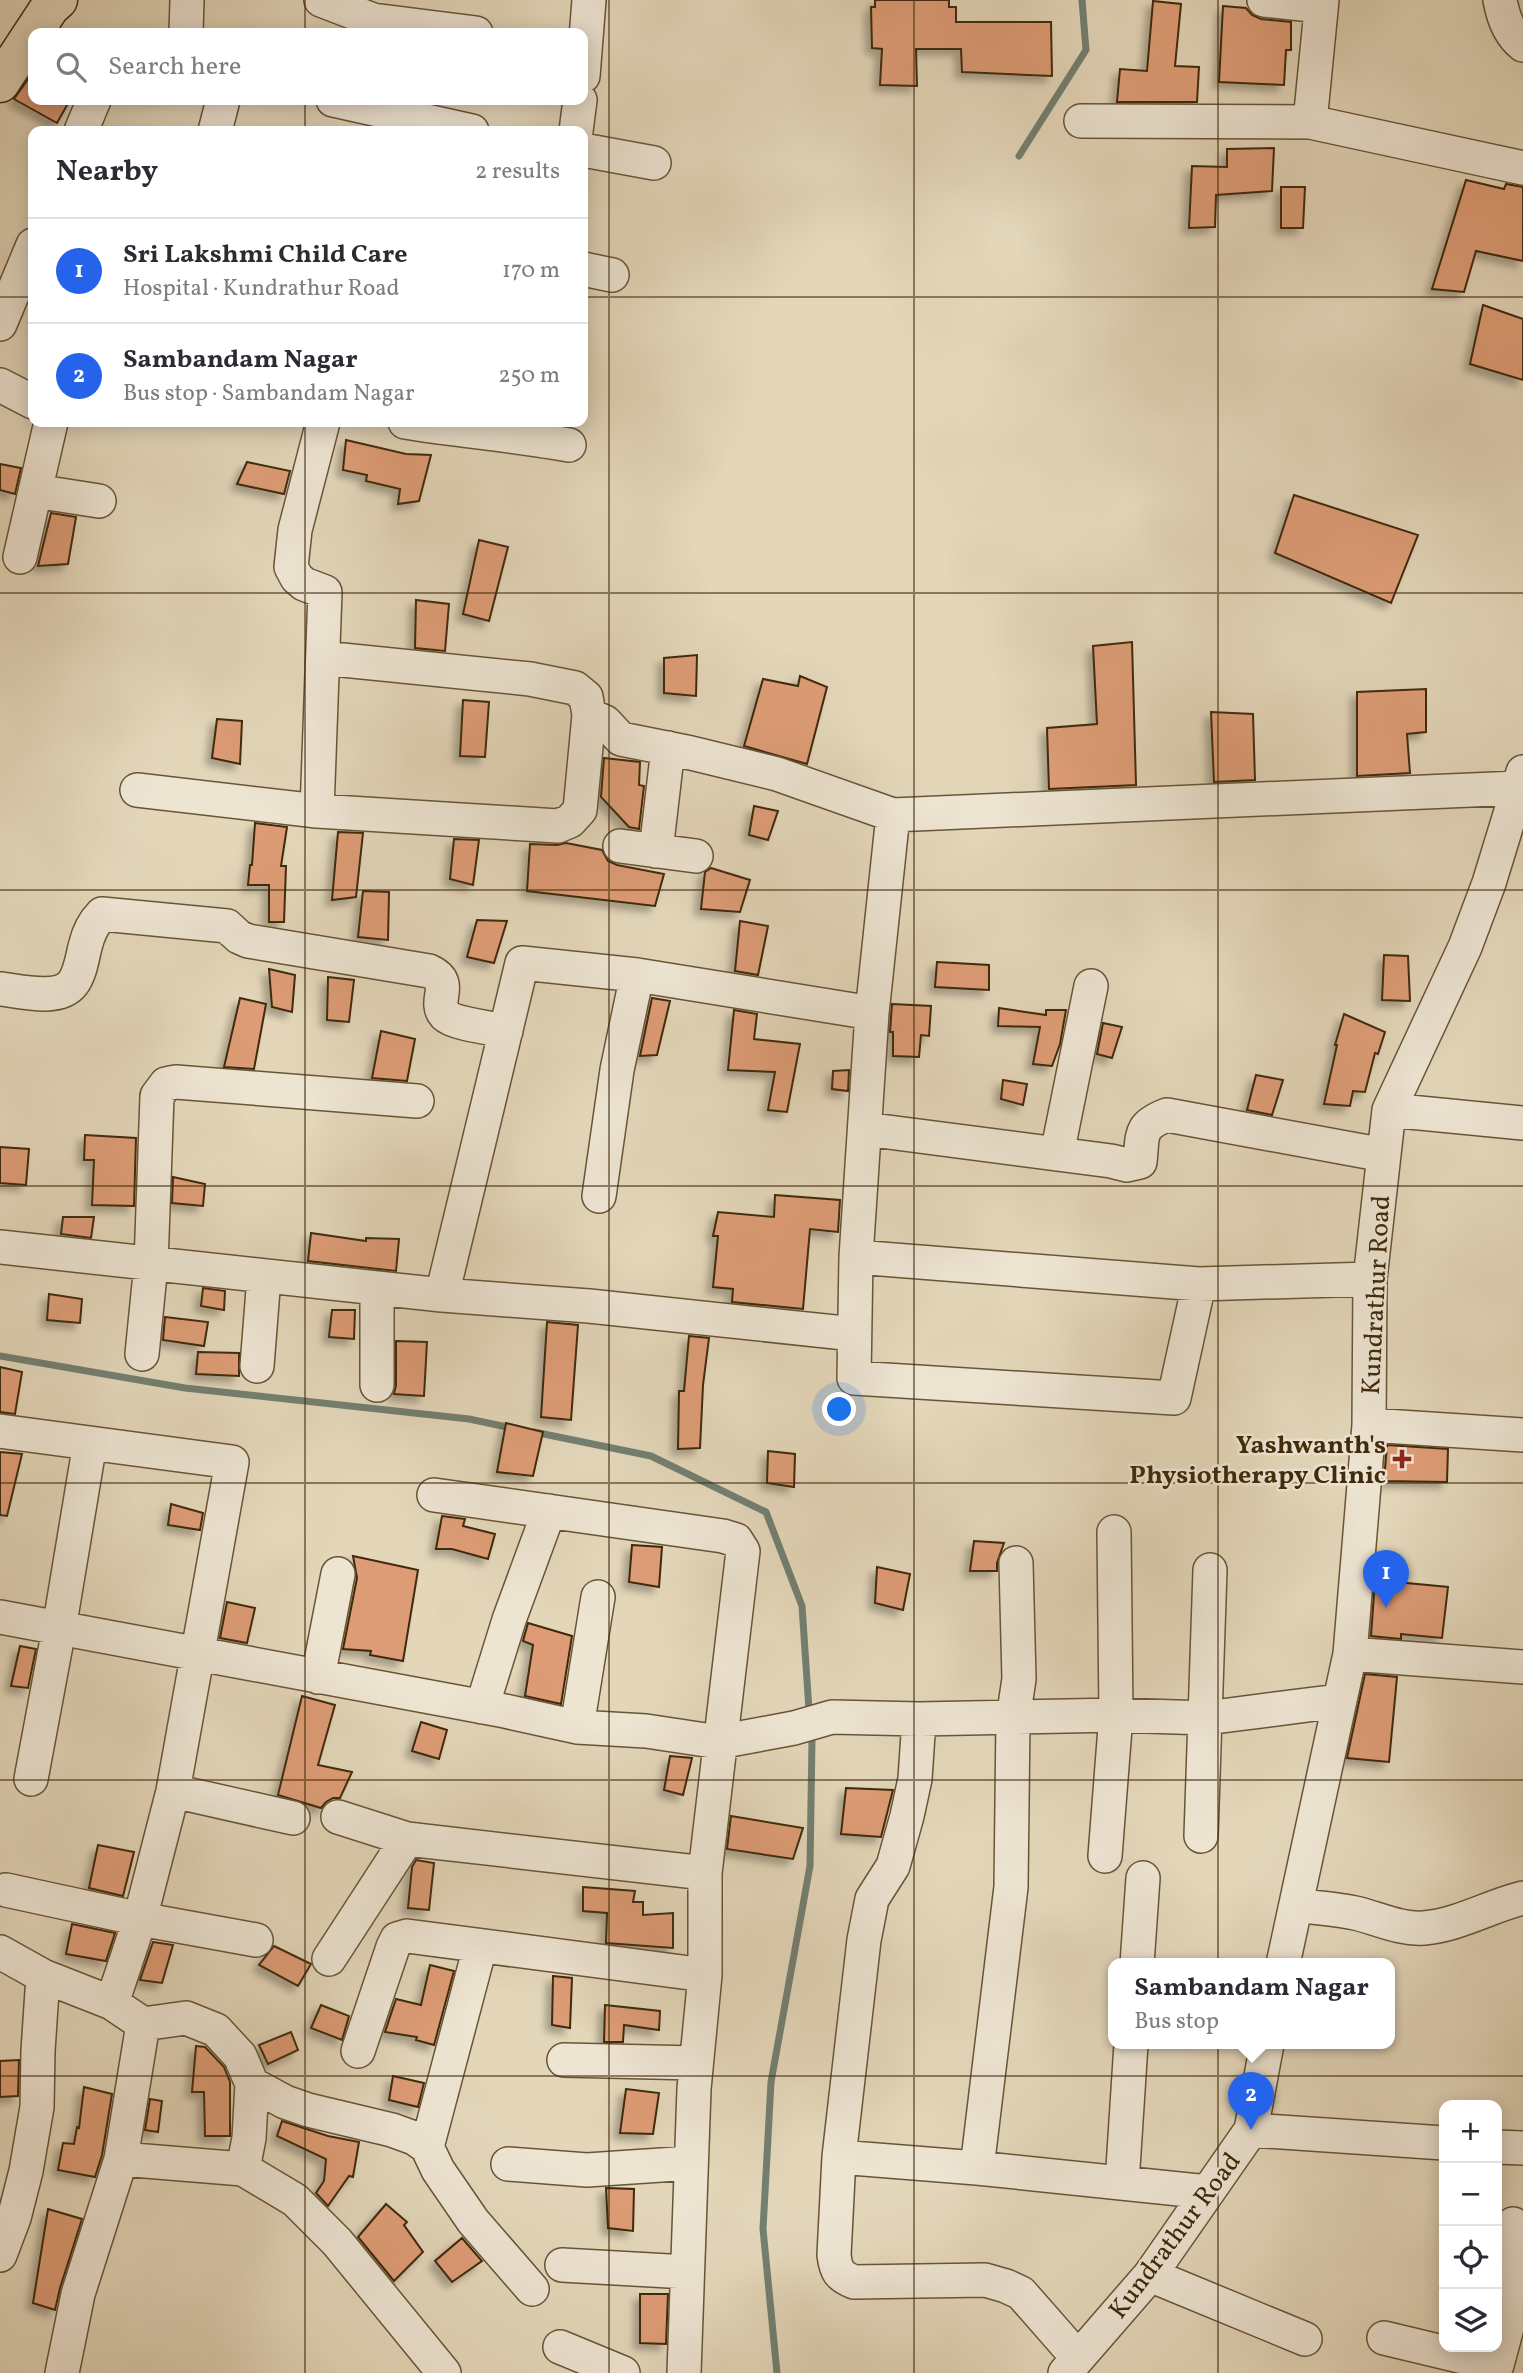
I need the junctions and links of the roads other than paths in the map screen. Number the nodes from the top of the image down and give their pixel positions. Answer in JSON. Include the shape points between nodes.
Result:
{"nodes":[{"id":1,"x":58,"y":0,"type":"edge"},
{"id":2,"x":187,"y":0,"type":"edge"},
{"id":3,"x":321,"y":0,"type":"edge"},
{"id":4,"x":589,"y":0,"type":"edge"},
{"id":5,"x":1264,"y":0,"type":"edge"},
{"id":6,"x":1500,"y":0,"type":"edge"},
{"id":7,"x":1322,"y":3,"type":"edge"},
{"id":8,"x":36,"y":28,"type":"edge"},
{"id":9,"x":186,"y":28,"type":"edge"},
{"id":10,"x":436,"y":28,"type":"edge"},
{"id":11,"x":587,"y":28,"type":"edge"},
{"id":12,"x":28,"y":40,"type":"edge"},
{"id":13,"x":1523,"y":45,"type":"edge"},
{"id":14,"x":0,"y":83,"type":"edge"},
{"id":15,"x":92,"y":105,"type":"edge"},
{"id":16,"x":222,"y":105,"type":"edge"},
{"id":17,"x":355,"y":105,"type":"edge"},
{"id":18,"x":579,"y":105,"type":"edge"},
{"id":19,"x":1081,"y":121,"type":"dead end"},
{"id":20,"x":1310,"y":122,"type":"junction"},
{"id":21,"x":82,"y":126,"type":"edge"},
{"id":22,"x":216,"y":126,"type":"edge"},
{"id":23,"x":450,"y":126,"type":"edge"},
{"id":24,"x":577,"y":126,"type":"edge"},
{"id":25,"x":588,"y":151,"type":"edge"},
{"id":26,"x":654,"y":163,"type":"dead end"},
{"id":27,"x":1523,"y":168,"type":"edge"},
{"id":28,"x":28,"y":256,"type":"edge"},
{"id":29,"x":0,"y":324,"type":"edge"},
{"id":30,"x":0,"y":385,"type":"edge"},
{"id":31,"x":28,"y":399,"type":"edge"},
{"id":32,"x":50,"y":427,"type":"edge"},
{"id":33,"x":322,"y":427,"type":"edge"},
{"id":34,"x":435,"y":427,"type":"edge"},
{"id":35,"x":569,"y":446,"type":"dead end"},
{"id":36,"x":35,"y":491,"type":"junction"},
{"id":37,"x":99,"y":501,"type":"dead end"},
{"id":38,"x":20,"y":557,"type":"dead end"},
{"id":39,"x":323,"y":658,"type":"junction"},
{"id":40,"x":589,"y":715,"type":"junction"},
{"id":41,"x":668,"y":748,"type":"junction"},
{"id":42,"x":1520,"y":780,"type":"edge"},
{"id":43,"x":137,"y":790,"type":"dead end"},
{"id":44,"x":317,"y":811,"type":"junction"},
{"id":45,"x":893,"y":815,"type":"junction"},
{"id":46,"x":620,"y":846,"type":"dead end"},
{"id":47,"x":656,"y":851,"type":"junction"},
{"id":48,"x":696,"y":856,"type":"dead end"},
{"id":49,"x":637,"y":975,"type":"junction"},
{"id":50,"x":1091,"y":986,"type":"dead end"},
{"id":51,"x":0,"y":989,"type":"edge"},
{"id":52,"x":872,"y":1013,"type":"junction"},
{"id":53,"x":506,"y":1031,"type":"junction"},
{"id":54,"x":417,"y":1101,"type":"dead end"},
{"id":55,"x":1389,"y":1110,"type":"junction"},
{"id":56,"x":1523,"y":1123,"type":"edge"},
{"id":57,"x":865,"y":1129,"type":"junction"},
{"id":58,"x":1057,"y":1154,"type":"junction"},
{"id":59,"x":1384,"y":1155,"type":"junction"},
{"id":60,"x":599,"y":1195,"type":"dead end"},
{"id":61,"x":0,"y":1247,"type":"edge"},
{"id":62,"x":856,"y":1257,"type":"junction"},
{"id":63,"x":151,"y":1264,"type":"junction"},
{"id":64,"x":264,"y":1276,"type":"junction"},
{"id":65,"x":1370,"y":1279,"type":"junction"},
{"id":66,"x":1199,"y":1284,"type":"junction"},
{"id":67,"x":377,"y":1288,"type":"junction"},
{"id":68,"x":442,"y":1295,"type":"junction"},
{"id":69,"x":854,"y":1334,"type":"junction"},
{"id":70,"x":142,"y":1354,"type":"dead end"},
{"id":71,"x":257,"y":1366,"type":"dead end"},
{"id":72,"x":377,"y":1385,"type":"dead end"},
{"id":73,"x":1368,"y":1424,"type":"junction"},
{"id":74,"x":0,"y":1431,"type":"edge"},
{"id":75,"x":1523,"y":1435,"type":"edge"},
{"id":76,"x":90,"y":1443,"type":"junction"},
{"id":77,"x":434,"y":1495,"type":"dead end"},
{"id":78,"x":549,"y":1511,"type":"junction"},
{"id":79,"x":1114,"y":1532,"type":"dead end"},
{"id":80,"x":1016,"y":1563,"type":"dead end"},
{"id":81,"x":1210,"y":1570,"type":"dead end"},
{"id":82,"x":338,"y":1574,"type":"dead end"},
{"id":83,"x":598,"y":1597,"type":"dead end"},
{"id":84,"x":0,"y":1617,"type":"edge"},
{"id":85,"x":59,"y":1629,"type":"junction"},
{"id":86,"x":1350,"y":1654,"type":"junction"},
{"id":87,"x":198,"y":1655,"type":"junction"},
{"id":88,"x":1523,"y":1667,"type":"edge"},
{"id":89,"x":318,"y":1677,"type":"junction"},
{"id":90,"x":1338,"y":1701,"type":"junction"},
{"id":91,"x":482,"y":1707,"type":"junction"},
{"id":92,"x":1116,"y":1715,"type":"junction"},
{"id":93,"x":1206,"y":1718,"type":"junction"},
{"id":94,"x":919,"y":1719,"type":"junction"},
{"id":95,"x":1013,"y":1719,"type":"junction"},
{"id":96,"x":577,"y":1727,"type":"junction"},
{"id":97,"x":719,"y":1742,"type":"junction"},
{"id":98,"x":31,"y":1779,"type":"dead end"},
{"id":99,"x":173,"y":1791,"type":"junction"},
{"id":100,"x":338,"y":1817,"type":"dead end"},
{"id":101,"x":293,"y":1818,"type":"dead end"},
{"id":102,"x":1201,"y":1836,"type":"dead end"},
{"id":103,"x":407,"y":1839,"type":"junction"},
{"id":104,"x":1105,"y":1856,"type":"dead end"},
{"id":105,"x":705,"y":1873,"type":"junction"},
{"id":106,"x":1143,"y":1878,"type":"dead end"},
{"id":107,"x":6,"y":1889,"type":"dead end"},
{"id":108,"x":1523,"y":1898,"type":"edge"},
{"id":109,"x":1296,"y":1905,"type":"junction"},
{"id":110,"x":140,"y":1919,"type":"junction"},
{"id":111,"x":256,"y":1940,"type":"dead end"},
{"id":112,"x":480,"y":1947,"type":"junction"},
{"id":113,"x":0,"y":1952,"type":"edge"},
{"id":114,"x":1137,"y":1958,"type":"edge"},
{"id":115,"x":1284,"y":1958,"type":"edge"},
{"id":116,"x":329,"y":1959,"type":"dead end"},
{"id":117,"x":705,"y":1975,"type":"junction"},
{"id":118,"x":43,"y":1976,"type":"junction"},
{"id":119,"x":112,"y":2003,"type":"junction"},
{"id":120,"x":143,"y":2024,"type":"junction"},
{"id":121,"x":1131,"y":2049,"type":"edge"},
{"id":122,"x":1266,"y":2049,"type":"edge"},
{"id":123,"x":358,"y":2051,"type":"dead end"},
{"id":124,"x":564,"y":2060,"type":"dead end"},
{"id":125,"x":696,"y":2063,"type":"junction"},
{"id":126,"x":252,"y":2084,"type":"junction"},
{"id":127,"x":1251,"y":2130,"type":"junction"},
{"id":128,"x":1439,"y":2143,"type":"edge"},
{"id":129,"x":427,"y":2147,"type":"junction"},
{"id":130,"x":1502,"y":2147,"type":"edge"},
{"id":131,"x":1523,"y":2148,"type":"edge"},
{"id":132,"x":839,"y":2157,"type":"junction"},
{"id":133,"x":121,"y":2159,"type":"junction"},
{"id":134,"x":691,"y":2163,"type":"junction"},
{"id":135,"x":508,"y":2164,"type":"dead end"},
{"id":136,"x":977,"y":2168,"type":"junction"},
{"id":137,"x":243,"y":2169,"type":"junction"},
{"id":138,"x":1122,"y":2183,"type":"junction"},
{"id":139,"x":1208,"y":2192,"type":"junction"},
{"id":140,"x":1513,"y":2224,"type":"dead end"},
{"id":141,"x":0,"y":2255,"type":"edge"},
{"id":142,"x":562,"y":2266,"type":"dead end"},
{"id":143,"x":687,"y":2273,"type":"junction"},
{"id":144,"x":1150,"y":2275,"type":"junction"},
{"id":145,"x":532,"y":2289,"type":"dead end"},
{"id":146,"x":1384,"y":2338,"type":"dead end"},
{"id":147,"x":1305,"y":2339,"type":"dead end"},
{"id":148,"x":561,"y":2347,"type":"dead end"},
{"id":149,"x":1072,"y":2365,"type":"edge"},
{"id":150,"x":1505,"y":2370,"type":"edge"},
{"id":151,"x":62,"y":2373,"type":"edge"},
{"id":152,"x":444,"y":2373,"type":"edge"},
{"id":153,"x":624,"y":2373,"type":"edge"},
{"id":154,"x":684,"y":2373,"type":"edge"}],
"edges":[{"from":1,"to":8,"type":"main road"},
{"from":2,"to":9,"type":"street"},
{"from":3,"to":10,"type":"street","via":[[373,20]]},
{"from":4,"to":11,"type":"street"},
{"from":5,"to":7,"type":"street"},
{"from":6,"to":13,"type":"street","via":[[1509,29]]},
{"from":7,"to":20,"type":"street"},
{"from":12,"to":14,"type":"main road"},
{"from":15,"to":21,"type":"street"},
{"from":16,"to":22,"type":"street"},
{"from":17,"to":23,"type":"street"},
{"from":18,"to":24,"type":"street"},
{"from":19,"to":20,"type":"street"},
{"from":20,"to":27,"type":"street"},
{"from":25,"to":26,"type":"street"},
{"from":28,"to":29,"type":"street"},
{"from":30,"to":31,"type":"street"},
{"from":32,"to":36,"type":"street"},
{"from":33,"to":39,"type":"street","via":[[295,530],[291,567],[304,584],[326,592]]},
{"from":34,"to":35,"type":"street"},
{"from":36,"to":37,"type":"street"},
{"from":36,"to":38,"type":"street"},
{"from":39,"to":40,"type":"street","via":[[562,684],[586,697]]},
{"from":39,"to":44,"type":"street"},
{"from":40,"to":41,"type":"street","via":[[621,738]]},
{"from":40,"to":44,"type":"street","via":[[580,810],[558,826]]},
{"from":41,"to":45,"type":"street","via":[[778,774]]},
{"from":41,"to":47,"type":"street"},
{"from":42,"to":45,"type":"street"},
{"from":42,"to":55,"type":"street","name":"Kundrathur Road","via":[[1465,947]]},
{"from":43,"to":44,"type":"street"},
{"from":45,"to":52,"type":"street"},
{"from":46,"to":47,"type":"street"},
{"from":47,"to":48,"type":"street"},
{"from":49,"to":52,"type":"street"},
{"from":49,"to":53,"type":"street","via":[[522,963]]},
{"from":49,"to":60,"type":"street","via":[[617,1070]]},
{"from":50,"to":58,"type":"street"},
{"from":51,"to":53,"type":"street","via":[[64,991],[73,984],[89,931],[102,914],[226,926],[248,941],[429,971],[443,982],[441,1007],[445,1014]]},
{"from":52,"to":57,"type":"street"},
{"from":53,"to":68,"type":"street"},
{"from":54,"to":63,"type":"street","via":[[166,1084],[157,1096]]},
{"from":55,"to":56,"type":"street"},
{"from":55,"to":59,"type":"street","name":"Kundrathur Road"},
{"from":57,"to":58,"type":"street"},
{"from":57,"to":62,"type":"street"},
{"from":58,"to":59,"type":"street","via":[[1127,1165],[1140,1162],[1143,1132],[1150,1122],[1167,1115]]},
{"from":59,"to":65,"type":"street","name":"Kundrathur Road"},
{"from":61,"to":63,"type":"street"},
{"from":62,"to":66,"type":"street"},
{"from":62,"to":69,"type":"street"},
{"from":63,"to":64,"type":"street"},
{"from":63,"to":70,"type":"street"},
{"from":64,"to":67,"type":"street"},
{"from":64,"to":71,"type":"street"},
{"from":65,"to":66,"type":"street"},
{"from":65,"to":73,"type":"street","name":"Kundrathur Road"},
{"from":66,"to":69,"type":"street","via":[[1174,1398],[854,1378]]},
{"from":67,"to":68,"type":"street"},
{"from":67,"to":72,"type":"street"},
{"from":68,"to":69,"type":"street"},
{"from":73,"to":75,"type":"street"},
{"from":73,"to":86,"type":"street","name":"Kundrathur Road"},
{"from":74,"to":76,"type":"street"},
{"from":76,"to":85,"type":"street"},
{"from":76,"to":87,"type":"street","via":[[232,1462]]},
{"from":77,"to":78,"type":"street"},
{"from":78,"to":91,"type":"street"},
{"from":78,"to":97,"type":"street","via":[[736,1540],[743,1551],[743,1564]]},
{"from":79,"to":92,"type":"street"},
{"from":80,"to":95,"type":"street","via":[[1019,1679]]},
{"from":81,"to":93,"type":"street"},
{"from":82,"to":89,"type":"street"},
{"from":83,"to":96,"type":"street"},
{"from":84,"to":85,"type":"street"},
{"from":85,"to":87,"type":"street"},
{"from":85,"to":98,"type":"street"},
{"from":86,"to":88,"type":"street"},
{"from":86,"to":90,"type":"street","name":"Kundrathur Road"},
{"from":87,"to":89,"type":"street"},
{"from":87,"to":99,"type":"street"},
{"from":89,"to":91,"type":"street"},
{"from":90,"to":93,"type":"street"},
{"from":90,"to":109,"type":"street","name":"Kundrathur Road"},
{"from":91,"to":96,"type":"street"},
{"from":92,"to":93,"type":"street"},
{"from":92,"to":95,"type":"street"},
{"from":92,"to":104,"type":"street"},
{"from":93,"to":102,"type":"street"},
{"from":94,"to":95,"type":"street"},
{"from":94,"to":97,"type":"street","via":[[832,1717]]},
{"from":94,"to":132,"type":"street","via":[[907,1816],[893,1866],[872,1899],[864,1940]]},
{"from":95,"to":136,"type":"street","via":[[1012,1887]]},
{"from":96,"to":97,"type":"street"},
{"from":97,"to":105,"type":"street"},
{"from":99,"to":101,"type":"street"},
{"from":99,"to":110,"type":"street"},
{"from":100,"to":103,"type":"street"},
{"from":103,"to":105,"type":"street"},
{"from":103,"to":116,"type":"street"},
{"from":105,"to":117,"type":"street"},
{"from":106,"to":114,"type":"street"},
{"from":107,"to":110,"type":"street"},
{"from":108,"to":109,"type":"street","via":[[1445,1925],[1421,1928]]},
{"from":109,"to":115,"type":"street","name":"Kundrathur Road"},
{"from":110,"to":111,"type":"street"},
{"from":110,"to":119,"type":"street"},
{"from":112,"to":117,"type":"street"},
{"from":112,"to":123,"type":"street","via":[[407,1936],[397,1939]]},
{"from":112,"to":129,"type":"street"},
{"from":113,"to":118,"type":"street"},
{"from":117,"to":125,"type":"street"},
{"from":118,"to":119,"type":"street"},
{"from":118,"to":141,"type":"street","via":[[37,2107],[26,2171]]},
{"from":119,"to":120,"type":"street"},
{"from":120,"to":126,"type":"street","via":[[186,2018],[216,2030],[240,2056]]},
{"from":120,"to":133,"type":"street"},
{"from":121,"to":138,"type":"street"},
{"from":122,"to":127,"type":"street","name":"Kundrathur Road"},
{"from":124,"to":125,"type":"street"},
{"from":125,"to":134,"type":"street"},
{"from":126,"to":129,"type":"street","via":[[285,2102],[392,2130]]},
{"from":126,"to":137,"type":"street"},
{"from":127,"to":128,"type":"street"},
{"from":127,"to":139,"type":"street","name":"Kundrathur Road"},
{"from":129,"to":145,"type":"street","via":[[473,2221]]},
{"from":130,"to":131,"type":"street"},
{"from":132,"to":136,"type":"street"},
{"from":132,"to":149,"type":"street","via":[[834,2255],[841,2277],[854,2282],[985,2280],[1006,2286],[1021,2294]]},
{"from":133,"to":137,"type":"street"},
{"from":133,"to":151,"type":"street","via":[[78,2294]]},
{"from":134,"to":135,"type":"street","via":[[587,2170]]},
{"from":134,"to":143,"type":"street"},
{"from":136,"to":138,"type":"street"},
{"from":137,"to":152,"type":"street","via":[[295,2200],[337,2242]]},
{"from":138,"to":139,"type":"street"},
{"from":139,"to":144,"type":"street","name":"Kundrathur Road"},
{"from":140,"to":150,"type":"street","via":[[1516,2294]]},
{"from":142,"to":143,"type":"street"},
{"from":143,"to":154,"type":"street"},
{"from":144,"to":147,"type":"street"},
{"from":144,"to":149,"type":"street","name":"Kundrathur Road"},
{"from":146,"to":150,"type":"street"},
{"from":148,"to":153,"type":"street"}]}
